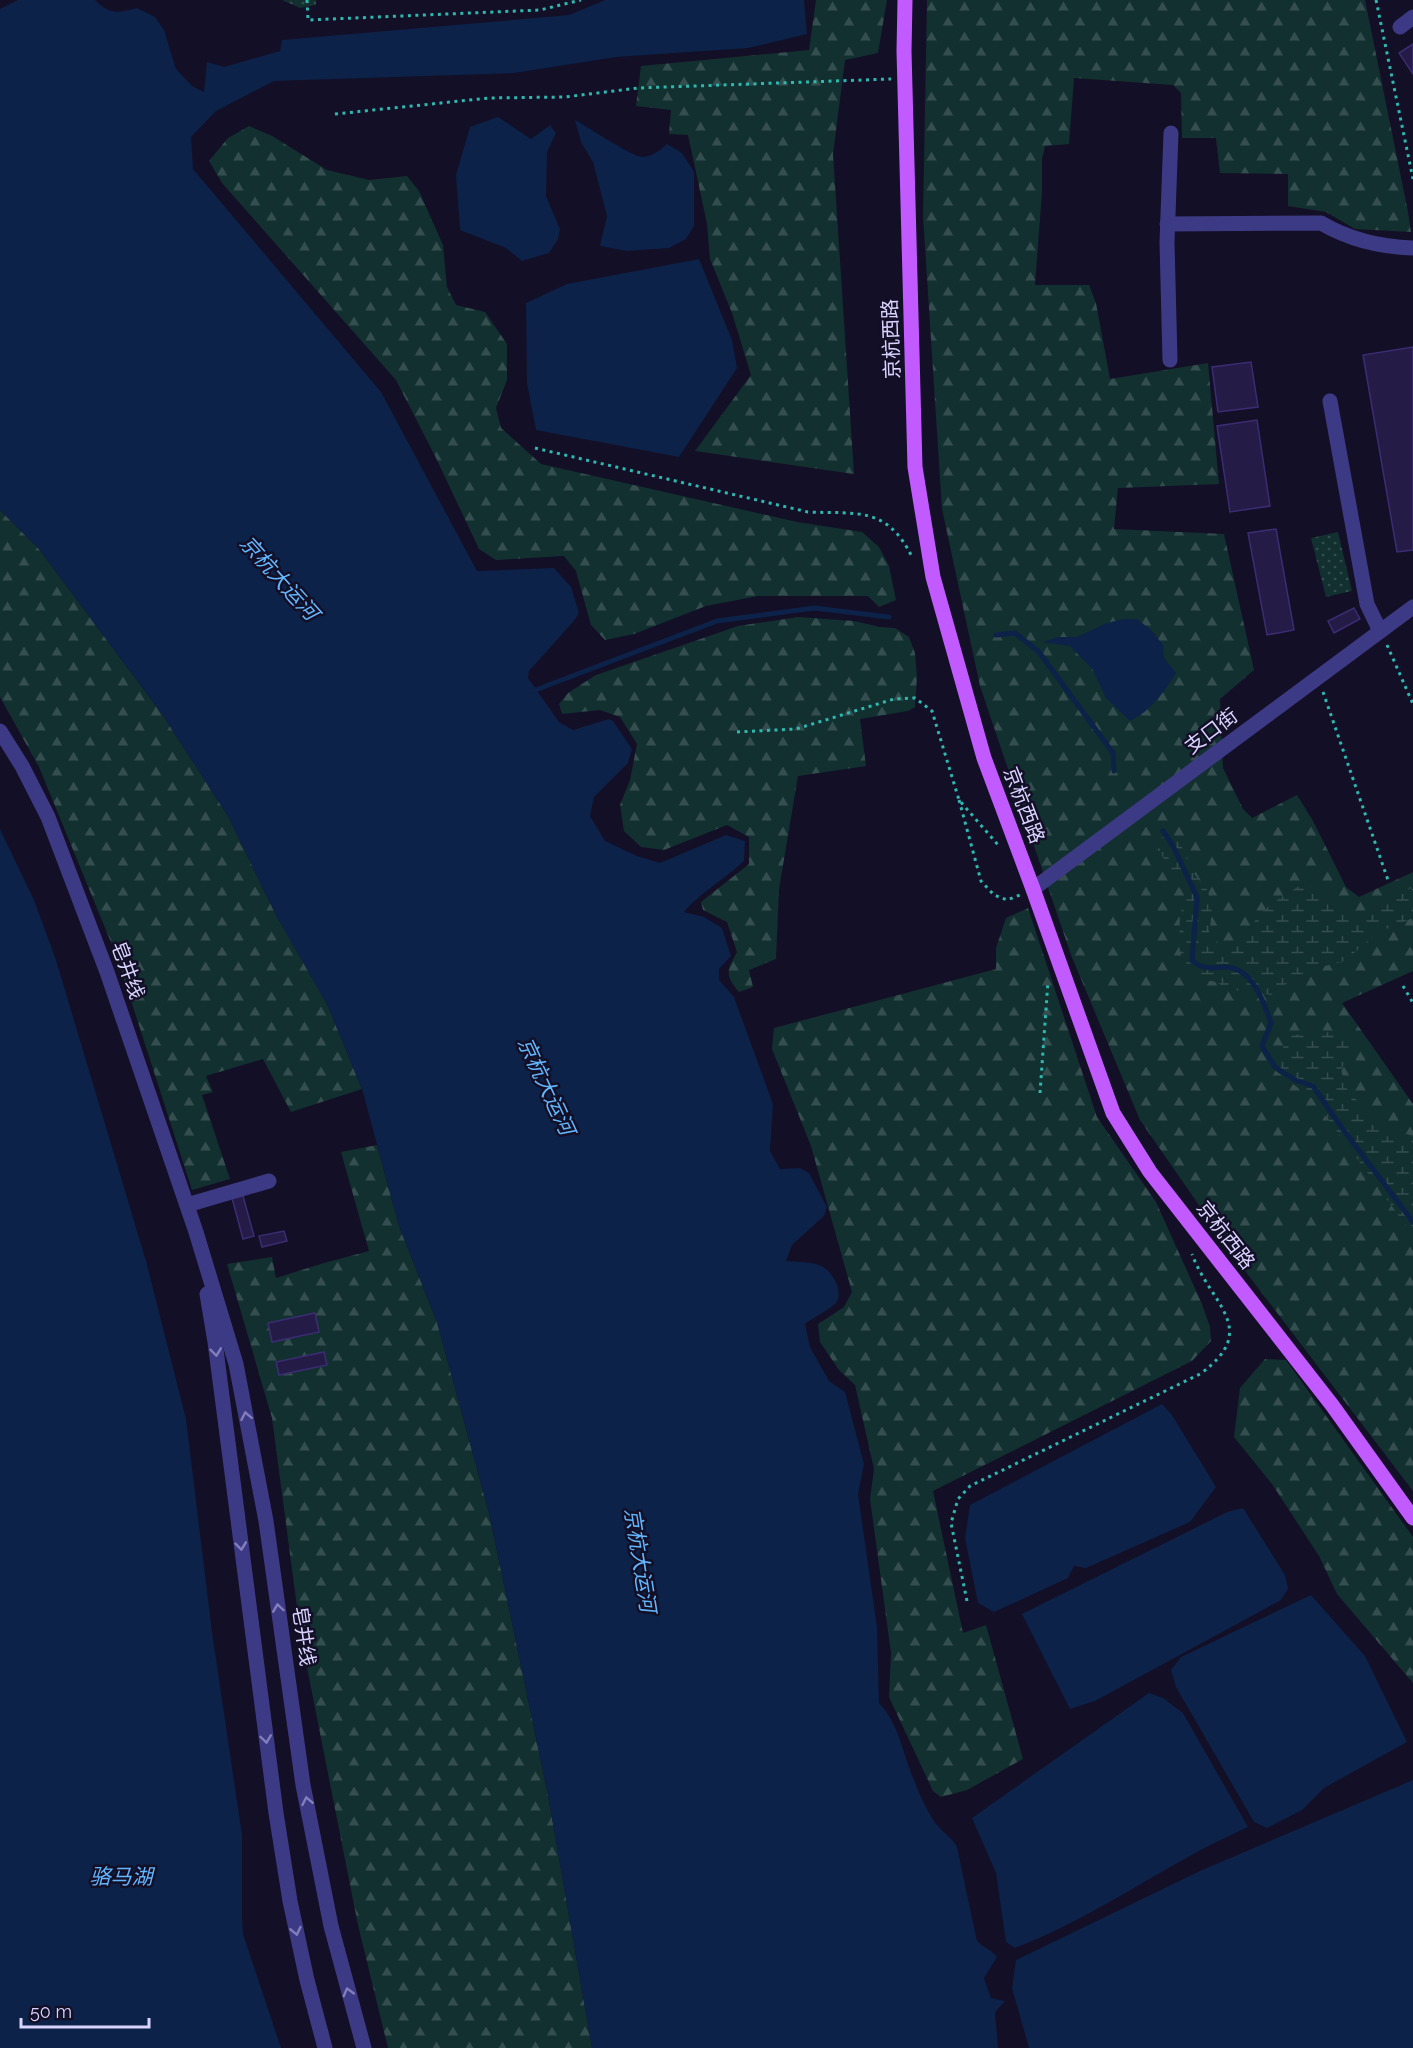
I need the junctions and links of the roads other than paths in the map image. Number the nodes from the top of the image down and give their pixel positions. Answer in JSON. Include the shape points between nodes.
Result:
{"nodes":[{"id":1,"x":904,"y":0,"type":"edge"},
{"id":2,"x":1413,"y":17,"type":"edge"},
{"id":3,"x":1400,"y":27,"type":"dead end"},
{"id":4,"x":1172,"y":133,"type":"dead end"},
{"id":5,"x":1167,"y":224,"type":"junction"},
{"id":6,"x":1413,"y":248,"type":"edge"},
{"id":7,"x":1170,"y":360,"type":"dead end"},
{"id":8,"x":1330,"y":401,"type":"dead end"},
{"id":9,"x":1413,"y":607,"type":"edge"},
{"id":10,"x":1380,"y":631,"type":"junction"},
{"id":11,"x":0,"y":731,"type":"edge"},
{"id":12,"x":1033,"y":889,"type":"junction"},
{"id":13,"x":269,"y":1181,"type":"dead end"},
{"id":14,"x":187,"y":1205,"type":"junction"},
{"id":15,"x":196,"y":1232,"type":"junction"},
{"id":16,"x":1413,"y":1518,"type":"edge"},
{"id":17,"x":325,"y":2048,"type":"edge"},
{"id":18,"x":364,"y":2048,"type":"edge"}],
"edges":[{"from":1,"to":12,"type":"main road","name":"京杭西路","via":[[915,467],[933,577],[984,758]]},
{"from":2,"to":3,"type":"street"},
{"from":4,"to":5,"type":"street"},
{"from":5,"to":6,"type":"street","via":[[1321,223],[1362,242]]},
{"from":5,"to":7,"type":"street"},
{"from":8,"to":10,"type":"street","via":[[1367,604]]},
{"from":9,"to":10,"type":"street","name":"支口街"},
{"from":10,"to":12,"type":"street","name":"支口街"},
{"from":11,"to":14,"type":"street","name":"皂井线","via":[[48,817],[107,972]]},
{"from":12,"to":16,"type":"main road","name":"京杭西路","via":[[1113,1113],[1150,1172],[1332,1405]]},
{"from":13,"to":14,"type":"street"},
{"from":14,"to":15,"type":"street","name":"皂井线"},
{"from":15,"to":17,"type":"street","name":"皂井线","one_way":true,"via":[[215,1342],[279,1835],[304,1969]]},
{"from":18,"to":15,"type":"street","name":"皂井线","one_way":true,"via":[[331,1926],[303,1785],[266,1521],[236,1364]]}]}
